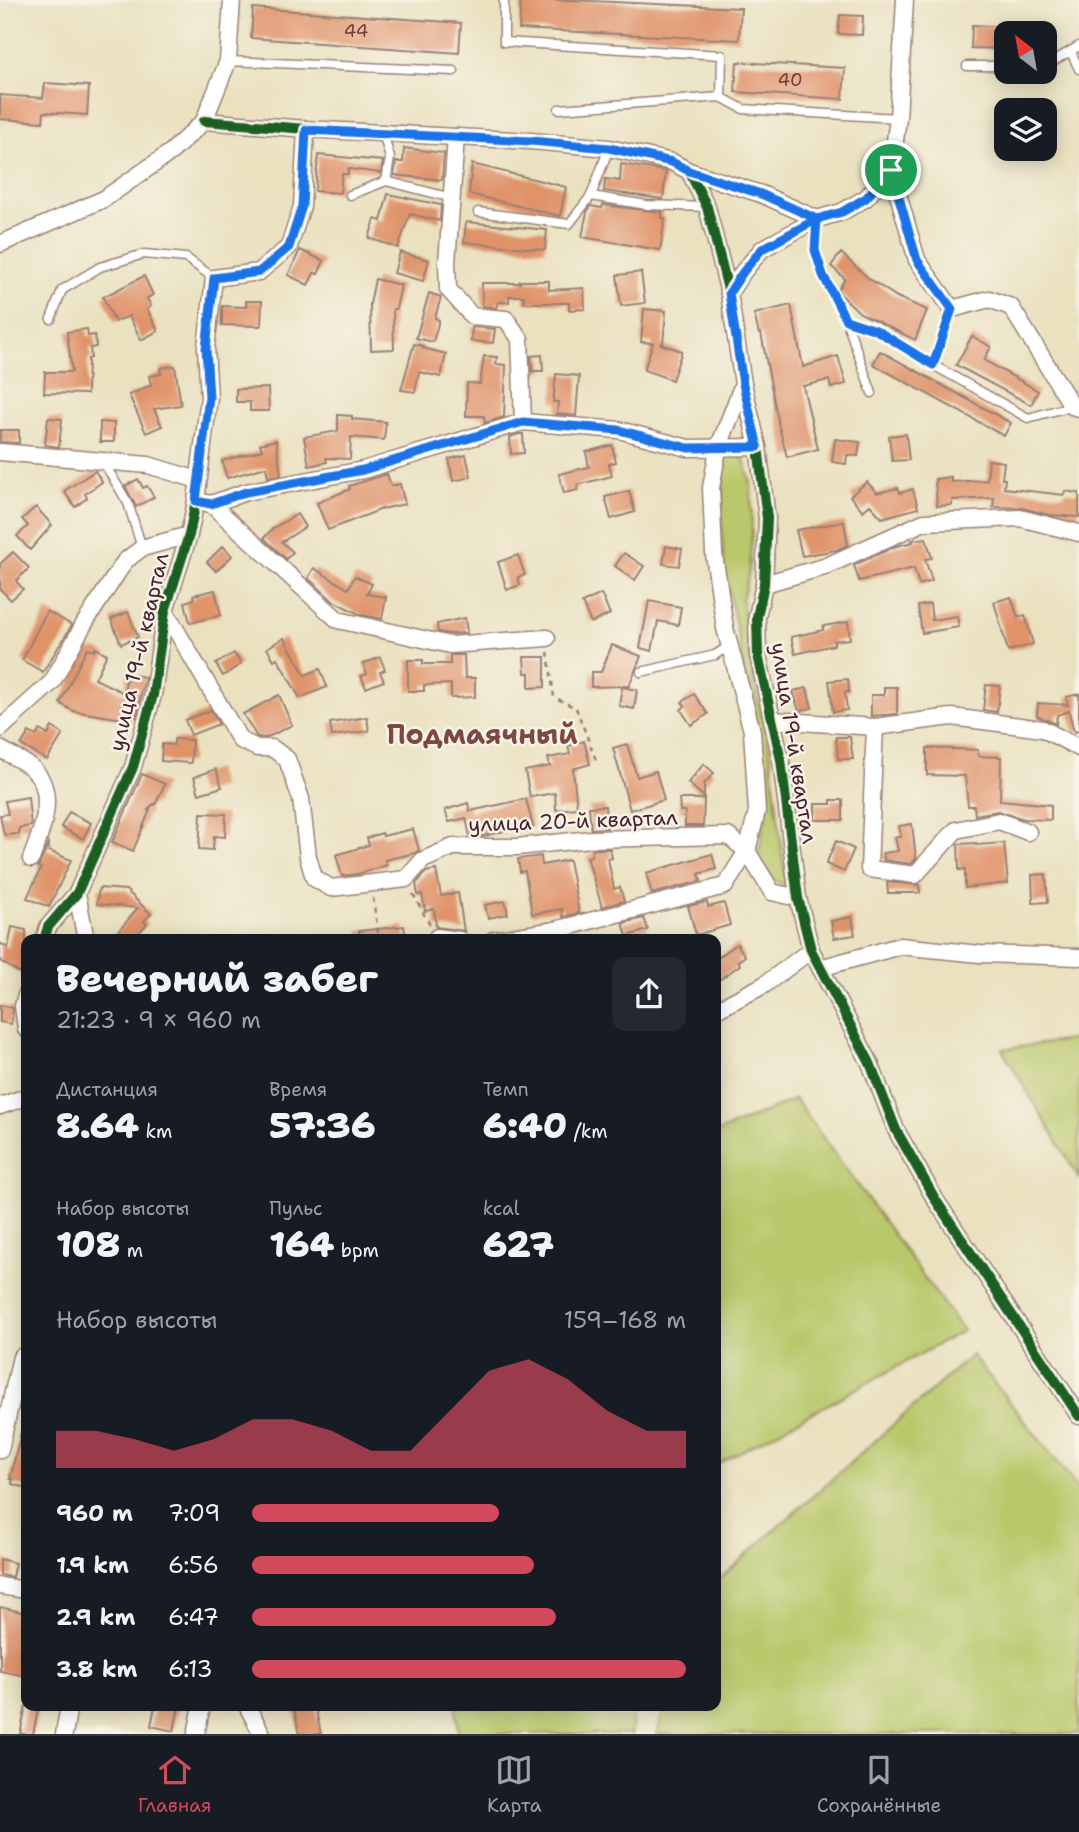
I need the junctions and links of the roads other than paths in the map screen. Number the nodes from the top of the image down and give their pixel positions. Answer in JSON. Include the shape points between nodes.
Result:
{"nodes":[{"id":1,"x":232,"y":0,"type":"edge"},
{"id":2,"x":504,"y":0,"type":"edge"},
{"id":3,"x":905,"y":0,"type":"edge"},
{"id":4,"x":1075,"y":49,"type":"edge"},
{"id":5,"x":1057,"y":59,"type":"edge"},
{"id":6,"x":228,"y":61,"type":"junction"},
{"id":7,"x":967,"y":66,"type":"dead end"},
{"id":8,"x":994,"y":66,"type":"edge"},
{"id":9,"x":1079,"y":69,"type":"edge"},
{"id":10,"x":454,"y":71,"type":"dead end"},
{"id":11,"x":721,"y":97,"type":"junction"},
{"id":12,"x":559,"y":109,"type":"dead end"},
{"id":13,"x":898,"y":118,"type":"junction"},
{"id":14,"x":204,"y":121,"type":"junction"},
{"id":15,"x":306,"y":130,"type":"junction"},
{"id":16,"x":383,"y":133,"type":"junction"},
{"id":17,"x":456,"y":137,"type":"junction"},
{"id":18,"x":609,"y":148,"type":"junction"},
{"id":19,"x":891,"y":170,"type":"junction"},
{"id":20,"x":689,"y":171,"type":"junction"},
{"id":21,"x":386,"y":181,"type":"junction"},
{"id":22,"x":727,"y":183,"type":"junction"},
{"id":23,"x":350,"y":195,"type":"dead end"},
{"id":24,"x":591,"y":196,"type":"junction"},
{"id":25,"x":452,"y":198,"type":"junction"},
{"id":26,"x":707,"y":207,"type":"junction"},
{"id":27,"x":478,"y":212,"type":"dead end"},
{"id":28,"x":817,"y":219,"type":"junction"},
{"id":29,"x":0,"y":244,"type":"edge"},
{"id":30,"x":214,"y":278,"type":"junction"},
{"id":31,"x":729,"y":293,"type":"junction"},
{"id":32,"x":952,"y":309,"type":"junction"},
{"id":33,"x":51,"y":319,"type":"dead end"},
{"id":34,"x":846,"y":320,"type":"junction"},
{"id":35,"x":933,"y":365,"type":"junction"},
{"id":36,"x":743,"y":384,"type":"junction"},
{"id":37,"x":872,"y":393,"type":"dead end"},
{"id":38,"x":1075,"y":407,"type":"edge"},
{"id":39,"x":523,"y":422,"type":"junction"},
{"id":40,"x":758,"y":447,"type":"junction"},
{"id":41,"x":718,"y":449,"type":"junction"},
{"id":42,"x":0,"y":452,"type":"edge"},
{"id":43,"x":103,"y":460,"type":"junction"},
{"id":44,"x":198,"y":480,"type":"junction"},
{"id":45,"x":204,"y":503,"type":"junction"},
{"id":46,"x":1079,"y":533,"type":"edge"},
{"id":47,"x":189,"y":535,"type":"junction"},
{"id":48,"x":142,"y":548,"type":"junction"},
{"id":49,"x":764,"y":584,"type":"junction"},
{"id":50,"x":165,"y":611,"type":"junction"},
{"id":51,"x":547,"y":638,"type":"road end"},
{"id":52,"x":729,"y":646,"type":"junction"},
{"id":53,"x":640,"y":672,"type":"dead end"},
{"id":54,"x":772,"y":720,"type":"junction"},
{"id":55,"x":875,"y":726,"type":"junction"},
{"id":56,"x":0,"y":729,"type":"edge"},
{"id":57,"x":0,"y":748,"type":"edge"},
{"id":58,"x":1079,"y":748,"type":"edge"},
{"id":59,"x":1028,"y":832,"type":"dead end"},
{"id":60,"x":747,"y":851,"type":"junction"},
{"id":61,"x":31,"y":859,"type":"dead end"},
{"id":62,"x":76,"y":893,"type":"junction"},
{"id":63,"x":798,"y":898,"type":"junction"},
{"id":64,"x":46,"y":934,"type":"edge"},
{"id":65,"x":85,"y":934,"type":"edge"},
{"id":66,"x":530,"y":934,"type":"edge"},
{"id":67,"x":811,"y":950,"type":"junction"},
{"id":68,"x":1079,"y":957,"type":"edge"},
{"id":69,"x":820,"y":968,"type":"junction"},
{"id":70,"x":721,"y":1007,"type":"edge"},
{"id":71,"x":21,"y":1099,"type":"edge"},
{"id":72,"x":0,"y":1106,"type":"edge"},
{"id":73,"x":21,"y":1357,"type":"dead end"},
{"id":74,"x":1079,"y":1416,"type":"edge"},
{"id":75,"x":0,"y":1450,"type":"edge"},
{"id":76,"x":0,"y":1586,"type":"edge"},
{"id":77,"x":21,"y":1589,"type":"edge"},
{"id":78,"x":68,"y":1711,"type":"edge"},
{"id":79,"x":201,"y":1711,"type":"edge"},
{"id":80,"x":250,"y":1711,"type":"edge"},
{"id":81,"x":64,"y":1734,"type":"edge"},
{"id":82,"x":196,"y":1734,"type":"edge"},
{"id":83,"x":262,"y":1734,"type":"edge"}],
"edges":[{"from":1,"to":6,"type":"street"},
{"from":2,"to":11,"type":"lane","via":[[504,42],[722,55]]},
{"from":3,"to":13,"type":"street"},
{"from":4,"to":5,"type":"lane"},
{"from":4,"to":9,"type":"lane"},
{"from":6,"to":10,"type":"lane"},
{"from":6,"to":14,"type":"street"},
{"from":7,"to":8,"type":"lane"},
{"from":11,"to":12,"type":"lane"},
{"from":11,"to":13,"type":"lane","via":[[743,109]]},
{"from":13,"to":19,"type":"street"},
{"from":14,"to":15,"type":"street"},
{"from":14,"to":29,"type":"street","via":[[171,152],[104,199]]},
{"from":15,"to":16,"type":"street"},
{"from":15,"to":30,"type":"street","via":[[302,206],[289,247],[259,272]]},
{"from":16,"to":17,"type":"street"},
{"from":16,"to":21,"type":"lane","via":[[390,158]]},
{"from":17,"to":18,"type":"street"},
{"from":17,"to":25,"type":"street"},
{"from":18,"to":20,"type":"street","via":[[672,162]]},
{"from":18,"to":24,"type":"lane"},
{"from":19,"to":28,"type":"street","via":[[866,198]]},
{"from":19,"to":32,"type":"street","via":[[917,260]]},
{"from":20,"to":22,"type":"street"},
{"from":20,"to":26,"type":"street","name":"улица 19-й квартал"},
{"from":21,"to":23,"type":"lane"},
{"from":21,"to":25,"type":"lane"},
{"from":22,"to":26,"type":"street"},
{"from":22,"to":28,"type":"street"},
{"from":24,"to":26,"type":"lane","via":[[647,205]]},
{"from":24,"to":27,"type":"lane","via":[[569,224]]},
{"from":25,"to":39,"type":"street","via":[[448,289],[472,316],[506,320],[520,339]]},
{"from":26,"to":31,"type":"street","name":"улица 19-й квартал"},
{"from":28,"to":31,"type":"street","via":[[762,249]]},
{"from":28,"to":34,"type":"lane","via":[[815,250]]},
{"from":30,"to":33,"type":"lane","via":[[186,258],[144,254],[100,267],[62,290]]},
{"from":30,"to":44,"type":"street","via":[[206,348],[209,397]]},
{"from":31,"to":36,"type":"street","name":"улица 19-й квартал"},
{"from":32,"to":35,"type":"lane"},
{"from":32,"to":38,"type":"street","via":[[989,299],[1011,307]]},
{"from":34,"to":35,"type":"lane","via":[[876,330]]},
{"from":34,"to":37,"type":"lane"},
{"from":35,"to":38,"type":"lane","via":[[1028,418]]},
{"from":36,"to":40,"type":"street","name":"улица 19-й квартал"},
{"from":36,"to":41,"type":"street"},
{"from":39,"to":41,"type":"street","via":[[619,430],[688,448]]},
{"from":39,"to":45,"type":"street","via":[[363,470]]},
{"from":40,"to":41,"type":"street"},
{"from":40,"to":49,"type":"street","name":"улица 19-й квартал","via":[[767,518]]},
{"from":41,"to":52,"type":"street","via":[[711,488],[714,554]]},
{"from":42,"to":43,"type":"street"},
{"from":43,"to":44,"type":"street","via":[[148,465]]},
{"from":43,"to":48,"type":"lane","via":[[128,503]]},
{"from":44,"to":45,"type":"street","name":"улица 19-й квартал"},
{"from":45,"to":47,"type":"street","name":"улица 19-й квартал"},
{"from":45,"to":51,"type":"street","via":[[338,620],[450,645]]},
{"from":46,"to":49,"type":"street","via":[[1020,518],[924,522],[824,567]]},
{"from":47,"to":48,"type":"street","name":"улица 19-й квартал"},
{"from":47,"to":50,"type":"street","name":"улица 19-й квартал"},
{"from":48,"to":56,"type":"street","name":"улица 19-й квартал","via":[[125,561],[52,682]]},
{"from":49,"to":54,"type":"street","name":"улица 19-й квартал","via":[[757,617],[758,655]]},
{"from":50,"to":60,"type":"street","name":"улица 20-й квартал","via":[[240,740],[257,748],[272,748],[288,759],[301,799],[314,878],[331,888],[406,879],[423,860],[453,847],[728,836]]},
{"from":50,"to":62,"type":"street","name":"улица 19-й квартал","via":[[153,695],[133,767]]},
{"from":52,"to":53,"type":"lane","via":[[715,655]]},
{"from":52,"to":60,"type":"street","via":[[752,730],[757,811]]},
{"from":54,"to":55,"type":"street","name":"улица 19-й квартал"},
{"from":54,"to":63,"type":"street","name":"улица 19-й квартал"},
{"from":55,"to":58,"type":"street","name":"улица 19-й квартал","via":[[952,717],[1043,729]]},
{"from":55,"to":59,"type":"street","via":[[869,869],[915,875],[956,830],[999,821]]},
{"from":57,"to":61,"type":"street","via":[[33,769],[43,783],[42,830]]},
{"from":60,"to":63,"type":"street","via":[[772,892]]},
{"from":60,"to":66,"type":"street","via":[[726,886]]},
{"from":62,"to":64,"type":"street"},
{"from":62,"to":65,"type":"street"},
{"from":63,"to":67,"type":"street","name":"улица 19-й квартал"},
{"from":67,"to":69,"type":"street","name":"улица 19-й квартал"},
{"from":67,"to":70,"type":"street","via":[[764,985]]},
{"from":68,"to":69,"type":"street","via":[[900,946]]},
{"from":69,"to":74,"type":"street","name":"улица 19-й квартал","via":[[870,1063],[896,1130],[935,1199]]},
{"from":71,"to":72,"type":"street"},
{"from":73,"to":75,"type":"street"},
{"from":76,"to":77,"type":"street"},
{"from":78,"to":81,"type":"street"},
{"from":79,"to":82,"type":"street"},
{"from":80,"to":83,"type":"street"}]}
